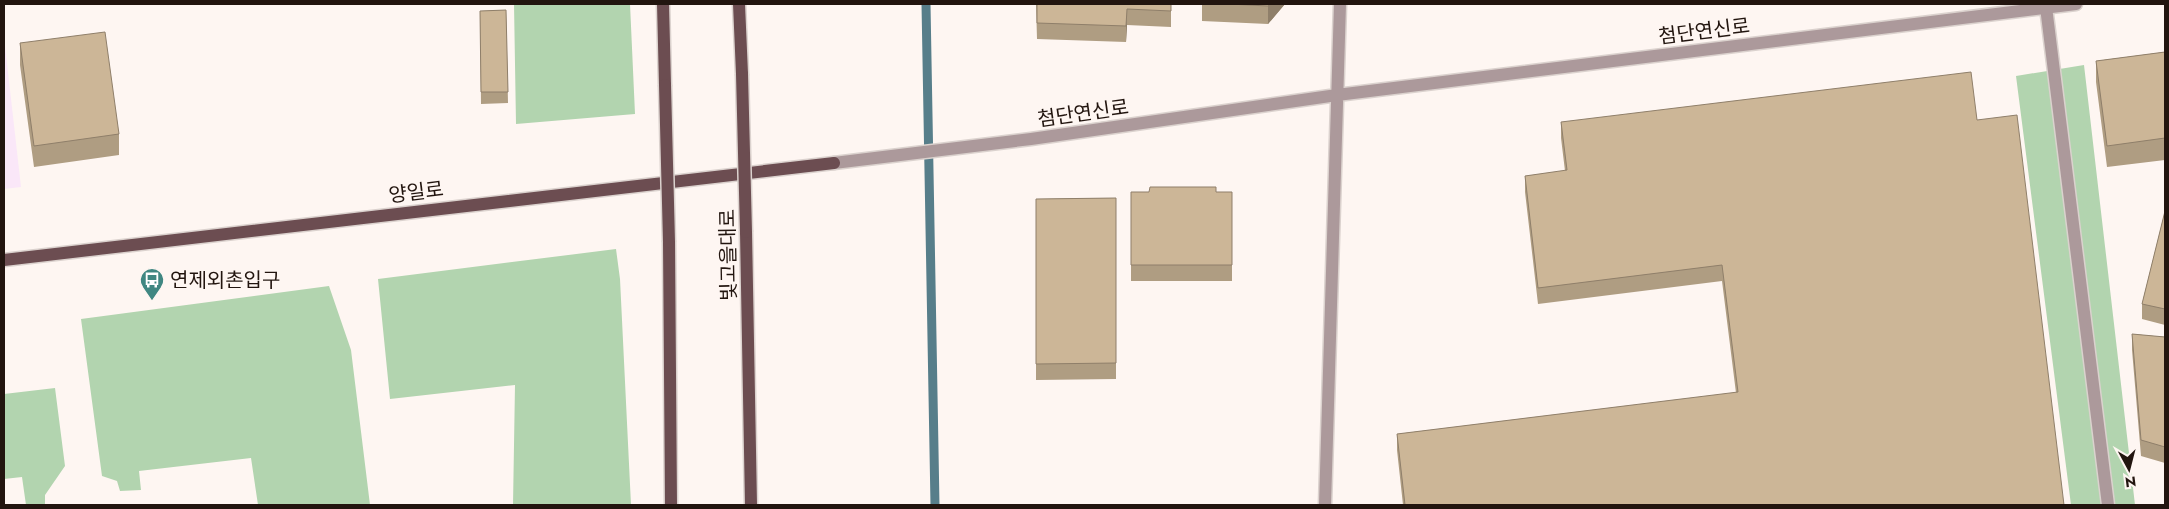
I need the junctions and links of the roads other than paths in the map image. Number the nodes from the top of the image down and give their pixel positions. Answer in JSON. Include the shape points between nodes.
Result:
{"nodes":[{"id":1,"x":663,"y":4,"type":"edge"},
{"id":2,"x":740,"y":4,"type":"edge"},
{"id":3,"x":1340,"y":4,"type":"edge"},
{"id":4,"x":2076,"y":4,"type":"edge"},
{"id":5,"x":2046,"y":8,"type":"junction"},
{"id":6,"x":1337,"y":95,"type":"junction"},
{"id":7,"x":834,"y":162,"type":"joint"},
{"id":8,"x":4,"y":260,"type":"edge"},
{"id":9,"x":671,"y":505,"type":"edge"},
{"id":10,"x":751,"y":505,"type":"edge"},
{"id":11,"x":1325,"y":505,"type":"edge"},
{"id":12,"x":2108,"y":505,"type":"edge"}],
"edges":[{"from":1,"to":9,"type":"main road","bridge":true},
{"from":2,"to":10,"type":"main road","name":"빛고을대로","bridge":true},
{"from":3,"to":6,"type":"street"},
{"from":4,"to":5,"type":"street","name":"첨단연신로"},
{"from":5,"to":6,"type":"street","name":"첨단연신로"},
{"from":5,"to":12,"type":"street"},
{"from":6,"to":7,"type":"street","name":"첨단연신로","via":[[1030,139]]},
{"from":6,"to":11,"type":"street"},
{"from":7,"to":8,"type":"main road","name":"양일로"}]}
